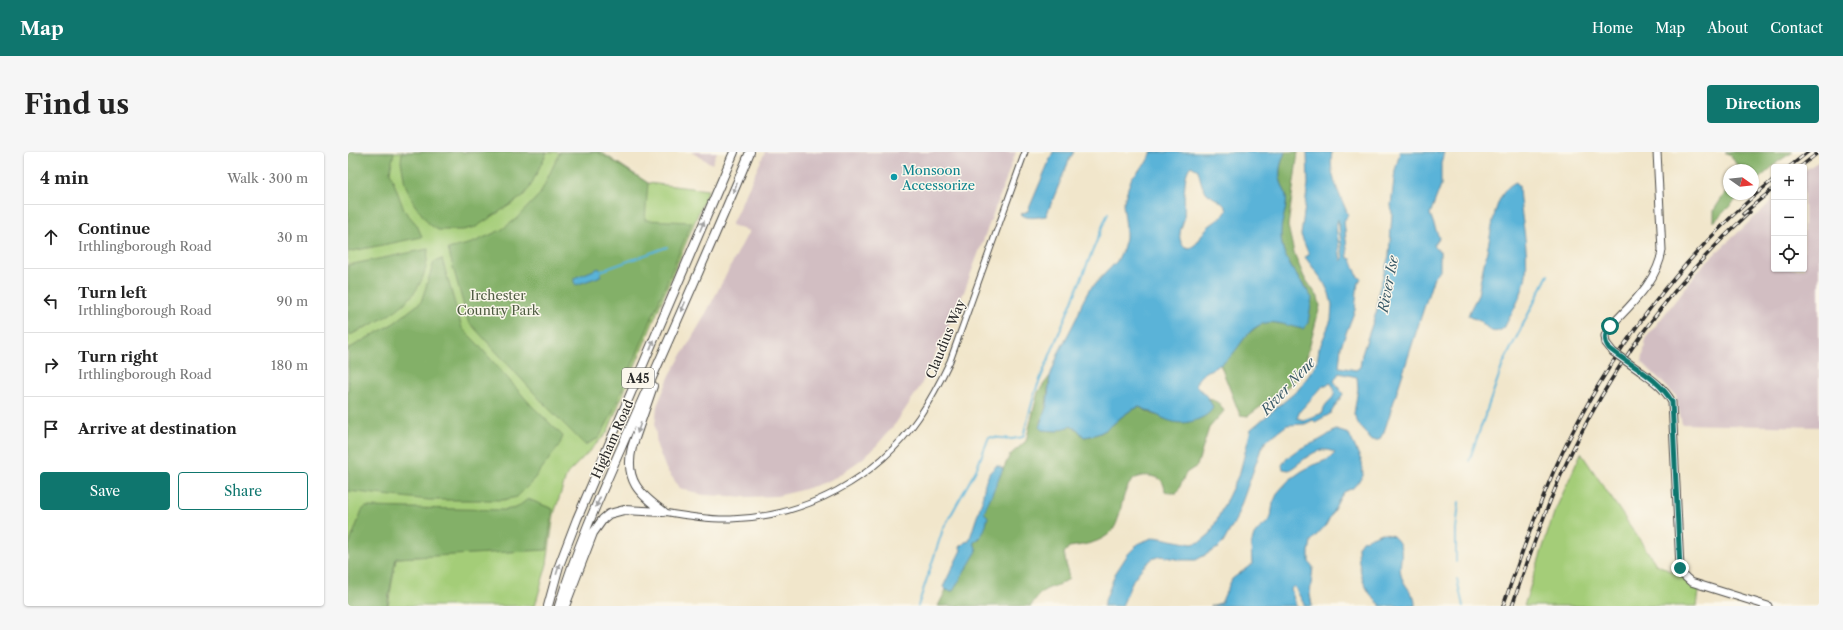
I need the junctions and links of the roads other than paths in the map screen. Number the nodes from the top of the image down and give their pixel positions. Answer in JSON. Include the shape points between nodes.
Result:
{"nodes":[{"id":1,"x":734,"y":152,"type":"edge"},
{"id":2,"x":750,"y":152,"type":"edge"},
{"id":3,"x":1025,"y":152,"type":"edge"},
{"id":4,"x":1657,"y":154,"type":"edge"},
{"id":5,"x":664,"y":351,"type":"junction"},
{"id":6,"x":664,"y":512,"type":"junction"},
{"id":7,"x":548,"y":606,"type":"edge"},
{"id":8,"x":559,"y":606,"type":"edge"},
{"id":9,"x":565,"y":606,"type":"edge"},
{"id":10,"x":1768,"y":606,"type":"edge"}],
"edges":[{"from":7,"to":1,"type":"highway","name":"Higham Road","number":"A45","one_way":true,"via":[[559,566],[577,519]]},
{"from":2,"to":5,"type":"highway","name":"Higham Road","number":"A45","one_way":true},
{"from":3,"to":6,"type":"street","name":"Claudius Way","via":[[950,361],[919,418],[897,445],[869,471],[811,504],[771,515],[730,519],[691,517]]},
{"from":4,"to":10,"type":"main road","bridge":true,"via":[[1661,258],[1653,277],[1608,329],[1606,343],[1613,352],[1658,384],[1672,402],[1682,575],[1691,582]]},
{"from":5,"to":6,"type":"highway","one_way":true,"via":[[629,457],[631,475],[636,488]]},
{"from":5,"to":8,"type":"highway","name":"Higham Road","number":"A45","one_way":true,"via":[[589,522]]},
{"from":6,"to":9,"type":"highway","via":[[624,510],[602,520],[593,533]]}]}
